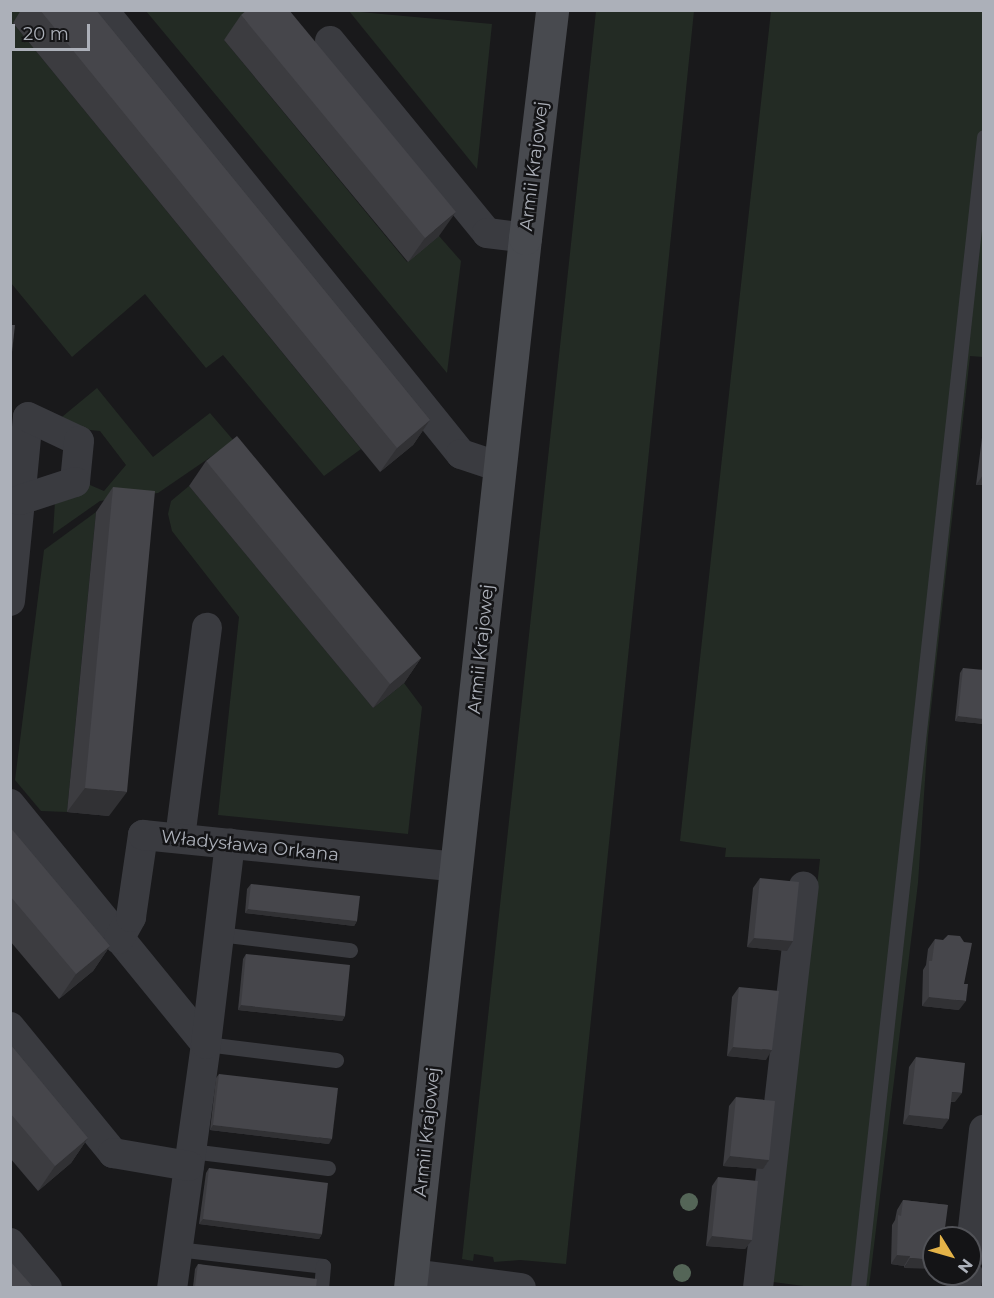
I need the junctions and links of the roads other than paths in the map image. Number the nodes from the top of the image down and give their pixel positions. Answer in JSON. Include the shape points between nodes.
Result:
{"nodes":[{"id":1,"x":103,"y":10,"type":"edge"},
{"id":2,"x":552,"y":10,"type":"edge"},
{"id":3,"x":330,"y":41,"type":"dead end"},
{"id":4,"x":984,"y":137,"type":"edge"},
{"id":5,"x":525,"y":238,"type":"junction"},
{"id":6,"x":500,"y":467,"type":"junction"},
{"id":7,"x":20,"y":500,"type":"dead end"},
{"id":8,"x":10,"y":602,"type":"edge"},
{"id":9,"x":207,"y":628,"type":"dead end"},
{"id":10,"x":10,"y":804,"type":"edge"},
{"id":11,"x":180,"y":838,"type":"junction"},
{"id":12,"x":230,"y":843,"type":"junction"},
{"id":13,"x":457,"y":867,"type":"junction"},
{"id":14,"x":804,"y":887,"type":"dead end"},
{"id":15,"x":219,"y":934,"type":"junction"},
{"id":16,"x":119,"y":939,"type":"junction"},
{"id":17,"x":350,"y":950,"type":"dead end"},
{"id":18,"x":10,"y":1027,"type":"edge"},
{"id":19,"x":206,"y":1044,"type":"junction"},
{"id":20,"x":336,"y":1060,"type":"dead end"},
{"id":21,"x":984,"y":1130,"type":"edge"},
{"id":22,"x":190,"y":1159,"type":"junction"},
{"id":23,"x":328,"y":1168,"type":"dead end"},
{"id":24,"x":973,"y":1226,"type":"edge"},
{"id":25,"x":10,"y":1243,"type":"edge"},
{"id":26,"x":177,"y":1249,"type":"junction"},
{"id":27,"x":411,"y":1281,"type":"edge"},
{"id":28,"x":47,"y":1287,"type":"edge"},
{"id":29,"x":172,"y":1287,"type":"edge"},
{"id":30,"x":321,"y":1287,"type":"edge"},
{"id":31,"x":520,"y":1287,"type":"edge"},
{"id":32,"x":758,"y":1287,"type":"edge"},
{"id":33,"x":858,"y":1287,"type":"edge"}],
"edges":[{"from":1,"to":6,"type":"street","via":[[461,454]]},
{"from":2,"to":5,"type":"street","name":"Armii Krajowej"},
{"from":3,"to":5,"type":"street","via":[[486,233]]},
{"from":4,"to":33,"type":"lane"},
{"from":5,"to":6,"type":"street","name":"Armii Krajowej"},
{"from":6,"to":13,"type":"street","name":"Armii Krajowej"},
{"from":7,"to":8,"type":"street"},
{"from":9,"to":11,"type":"street"},
{"from":10,"to":16,"type":"street"},
{"from":11,"to":12,"type":"street","name":"Władysława Orkana"},
{"from":11,"to":16,"type":"street","name":"Władysława Orkana","via":[[143,835],[131,916]]},
{"from":12,"to":13,"type":"street","name":"Władysława Orkana"},
{"from":12,"to":15,"type":"street"},
{"from":13,"to":27,"type":"street","name":"Armii Krajowej"},
{"from":14,"to":32,"type":"street"},
{"from":15,"to":17,"type":"lane"},
{"from":15,"to":19,"type":"street"},
{"from":16,"to":19,"type":"street"},
{"from":18,"to":22,"type":"street","via":[[113,1153]]},
{"from":19,"to":20,"type":"lane"},
{"from":19,"to":22,"type":"street"},
{"from":21,"to":24,"type":"street"},
{"from":22,"to":23,"type":"lane"},
{"from":22,"to":26,"type":"street"},
{"from":25,"to":28,"type":"street"},
{"from":26,"to":29,"type":"street"},
{"from":26,"to":30,"type":"lane","via":[[323,1266]]},
{"from":27,"to":31,"type":"street"}]}
